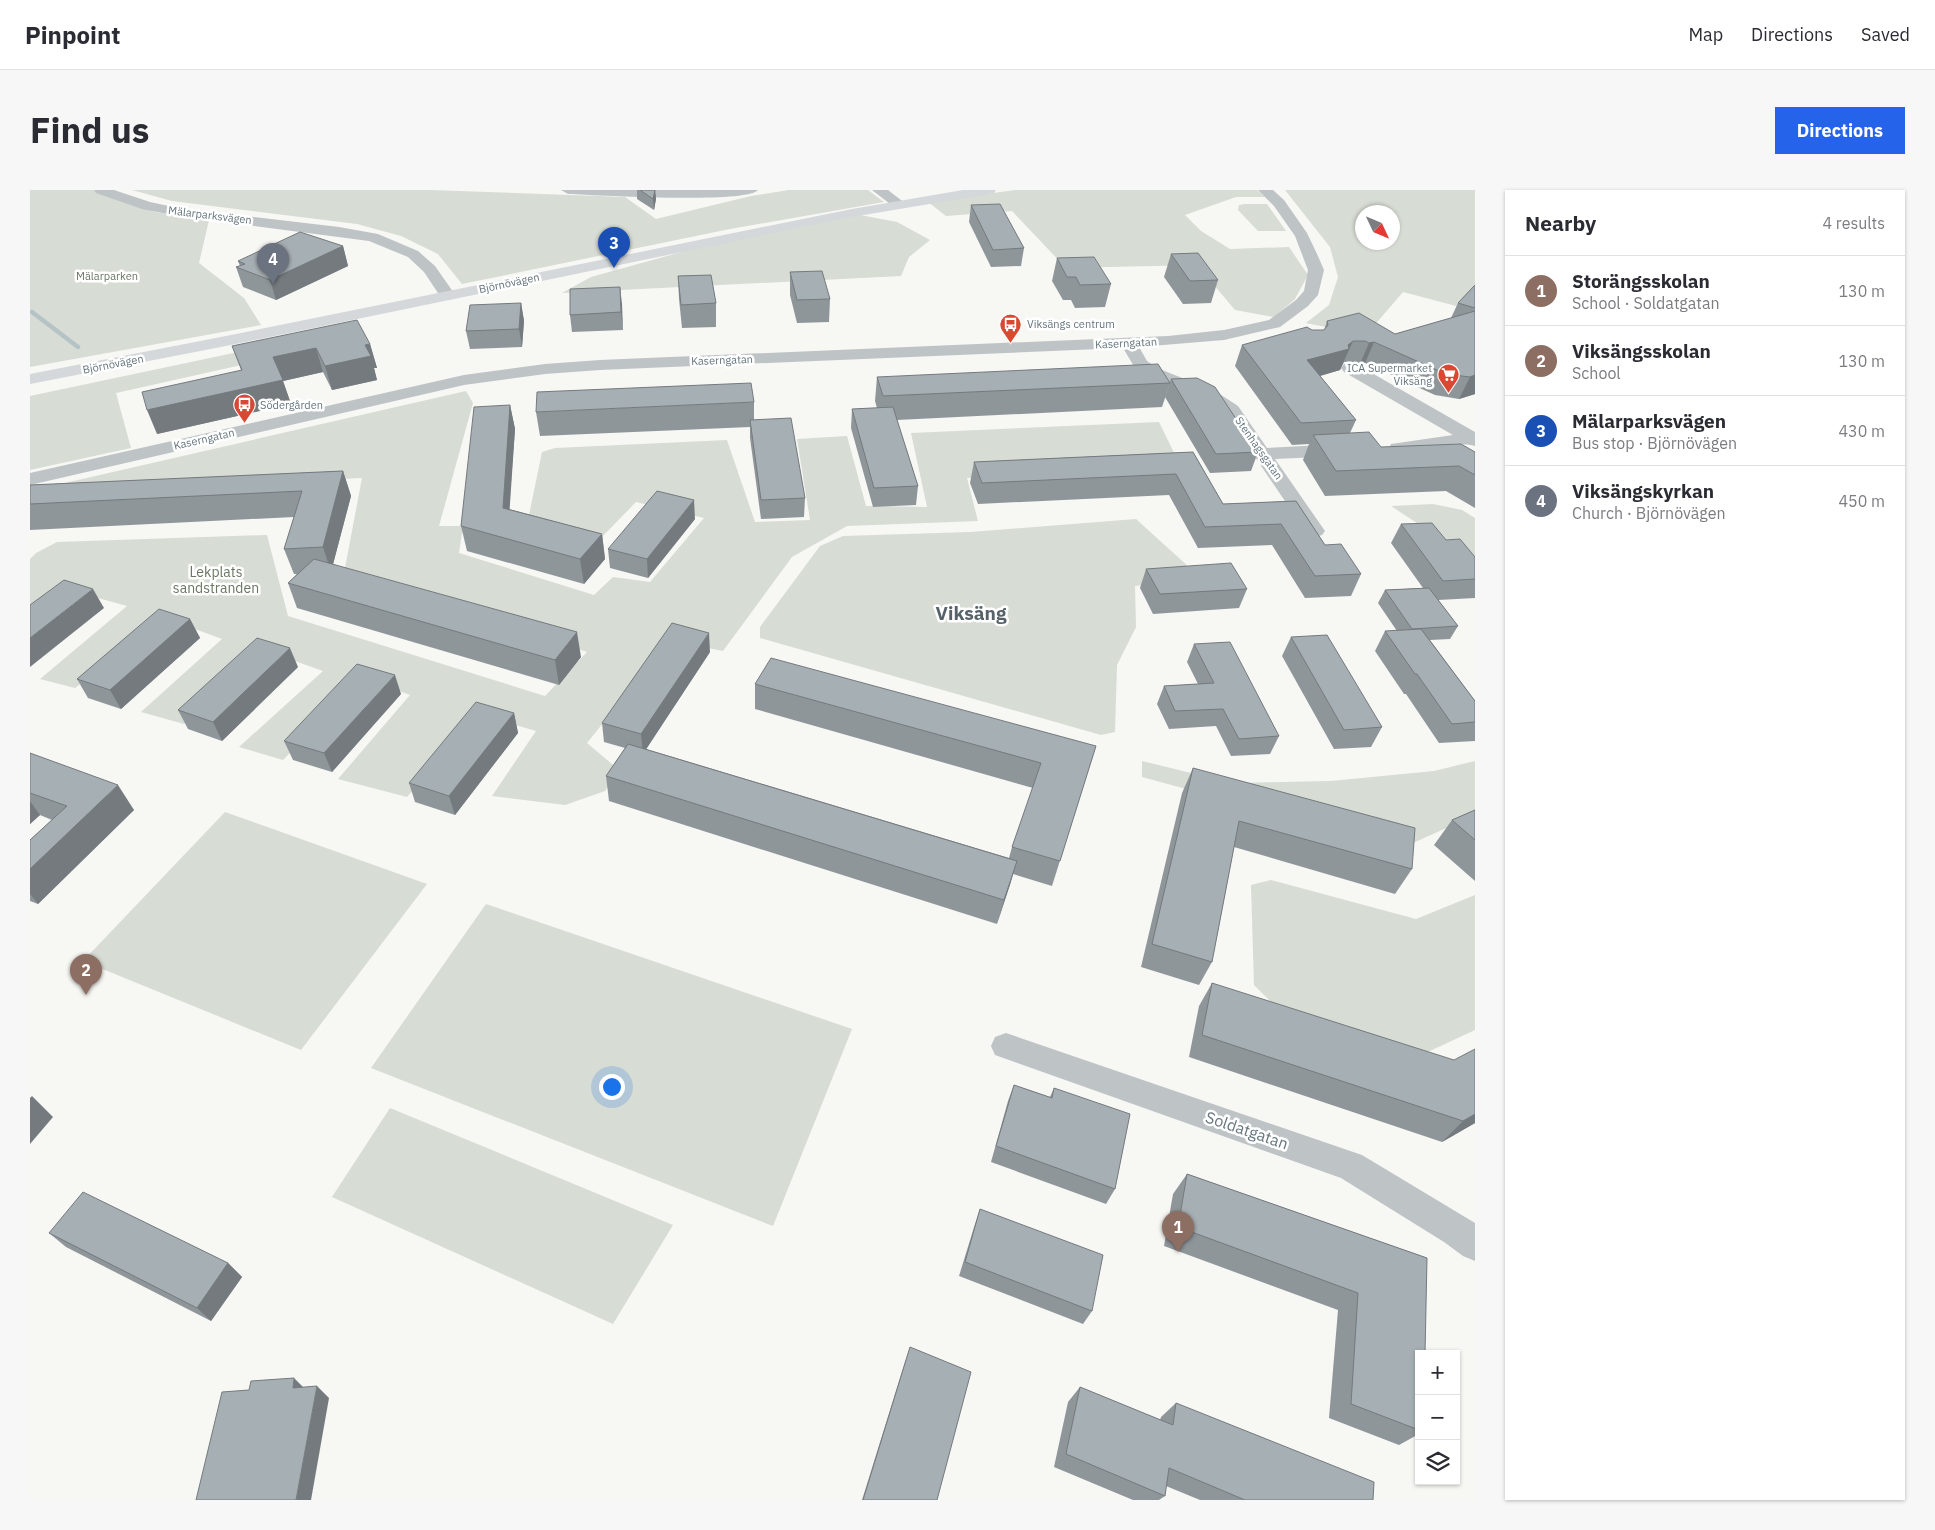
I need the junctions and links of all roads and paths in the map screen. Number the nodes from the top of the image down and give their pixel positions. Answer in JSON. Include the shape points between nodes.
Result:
{"nodes":[{"id":1,"x":101,"y":190,"type":"edge"},
{"id":2,"x":568,"y":190,"type":"edge"},
{"id":3,"x":751,"y":190,"type":"edge"},
{"id":4,"x":879,"y":190,"type":"edge"},
{"id":5,"x":989,"y":190,"type":"edge"},
{"id":6,"x":1265,"y":190,"type":"edge"},
{"id":7,"x":1277,"y":196,"type":"edge"},
{"id":8,"x":899,"y":204,"type":"junction"},
{"id":9,"x":448,"y":296,"type":"junction"},
{"id":10,"x":1128,"y":343,"type":"junction"},
{"id":11,"x":1350,"y":368,"type":"edge"},
{"id":12,"x":30,"y":379,"type":"edge"},
{"id":13,"x":1471,"y":438,"type":"edge"},
{"id":14,"x":1378,"y":448,"type":"edge"},
{"id":15,"x":1359,"y":449,"type":"edge"},
{"id":16,"x":1263,"y":454,"type":"junction"},
{"id":17,"x":30,"y":479,"type":"edge"},
{"id":18,"x":1324,"y":543,"type":"edge"},
{"id":19,"x":1006,"y":1046,"type":"dead end"},
{"id":20,"x":1475,"y":1244,"type":"edge"}],
"edges":[{"from":1,"to":9,"type":"street","name":"Mälarparksvägen","via":[[170,211],[340,231],[381,240],[413,254],[430,270]]},
{"from":2,"to":3,"type":"street","via":[[720,194]]},
{"from":4,"to":8,"type":"street"},
{"from":5,"to":8,"type":"main road","name":"Björnövägen"},
{"from":6,"to":7,"type":"street","name":"Kaserngatan"},
{"from":7,"to":10,"type":"street","name":"Kaserngatan","via":[[1302,236],[1316,270],[1312,292],[1280,327]]},
{"from":8,"to":9,"type":"main road","name":"Björnövägen"},
{"from":9,"to":12,"type":"main road","name":"Björnövägen"},
{"from":10,"to":16,"type":"street","name":"Stenhagsgatan","via":[[1141,364],[1151,372],[1210,395],[1232,410]]},
{"from":10,"to":17,"type":"street","name":"Kaserngatan","via":[[600,364],[508,374],[430,388]]},
{"from":11,"to":13,"type":"street"},
{"from":13,"to":14,"type":"street","via":[[1426,446]]},
{"from":15,"to":16,"type":"street"},
{"from":16,"to":18,"type":"street","name":"Stenhagsgatan"},
{"from":19,"to":20,"type":"street","name":"Soldatgatan","via":[[1351,1166]]}]}
